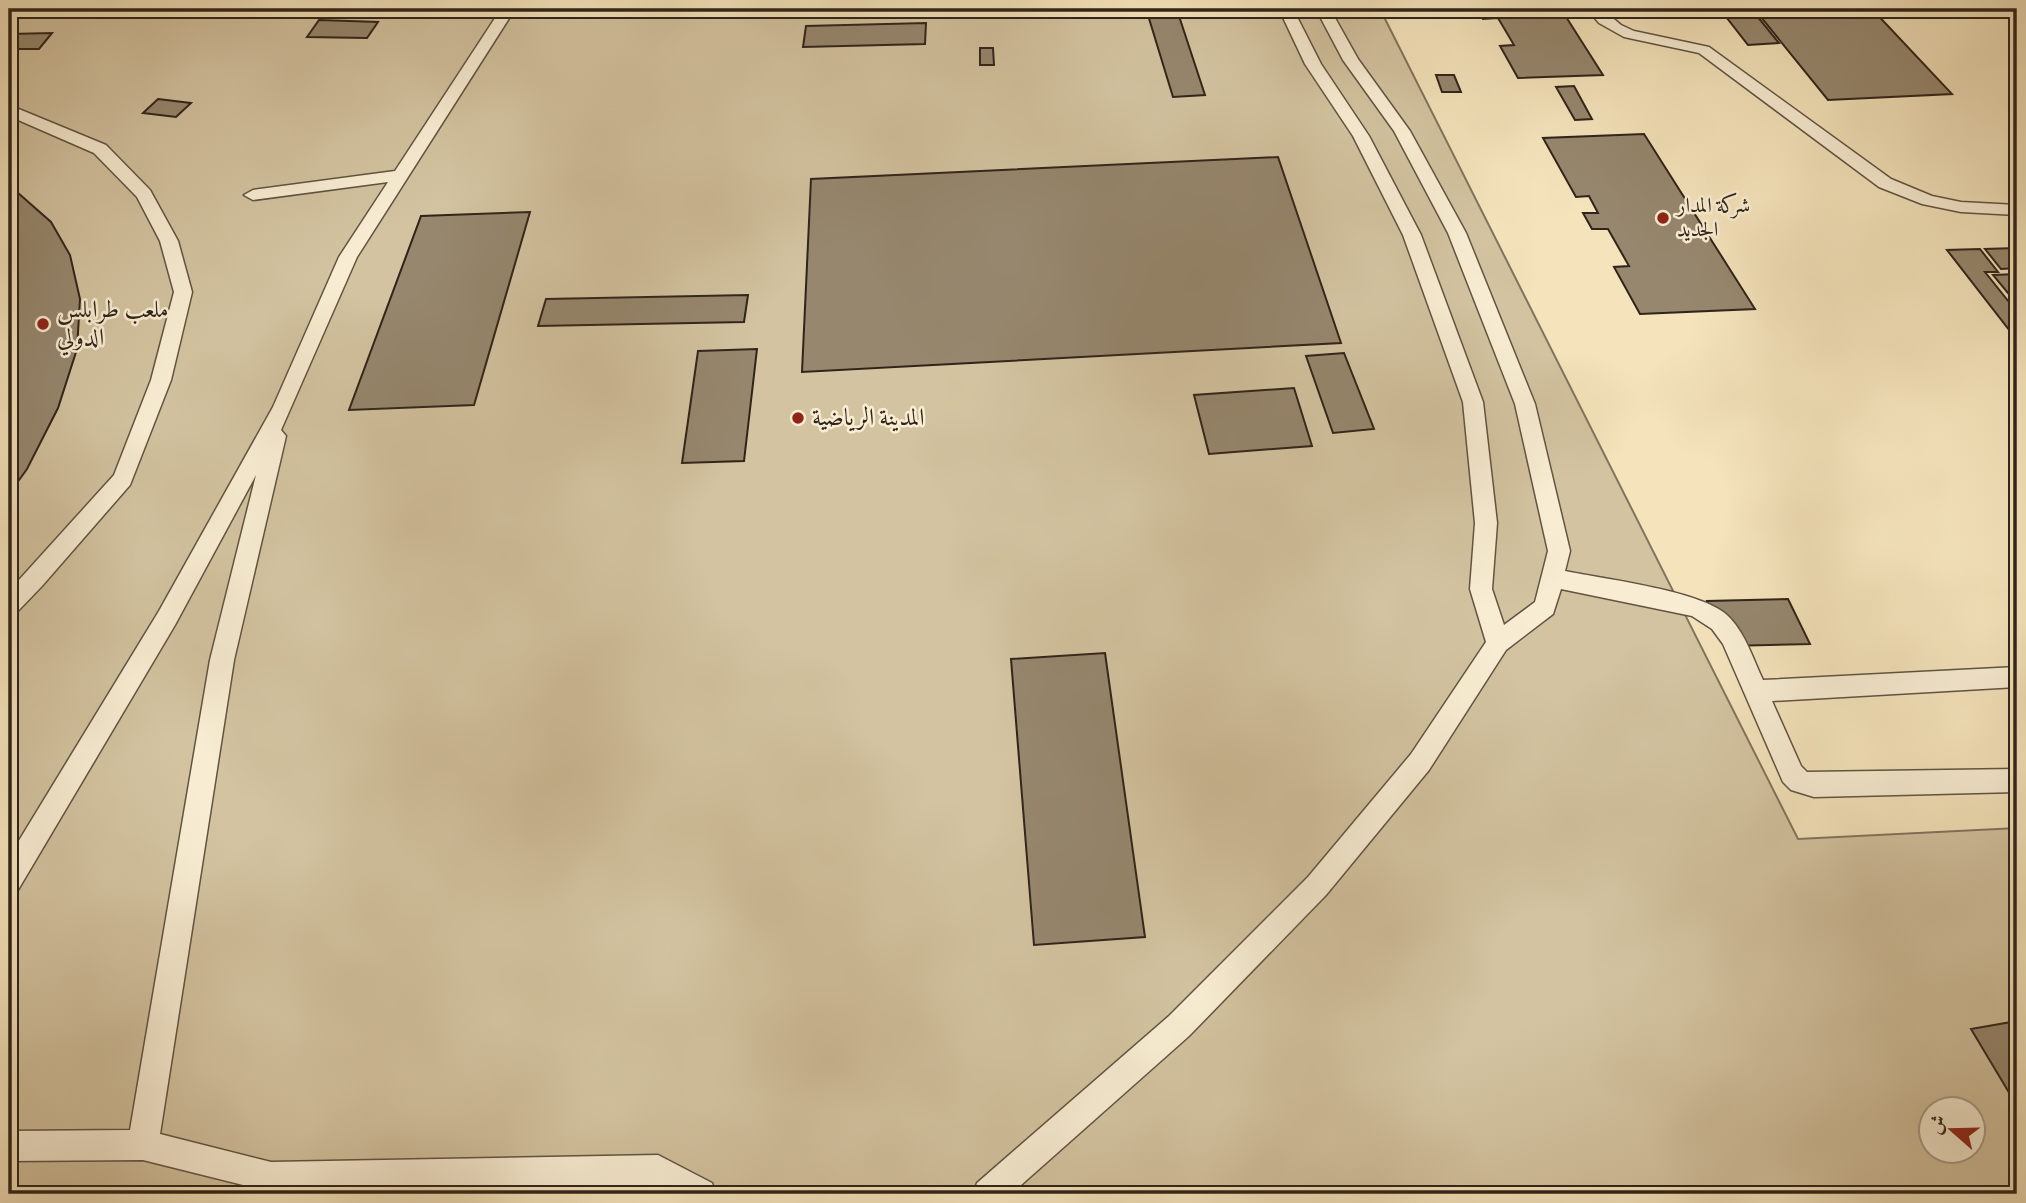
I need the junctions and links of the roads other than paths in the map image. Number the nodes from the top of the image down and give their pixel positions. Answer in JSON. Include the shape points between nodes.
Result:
{"nodes":[{"id":1,"x":508,"y":9,"type":"edge"},
{"id":2,"x":1286,"y":9,"type":"edge"},
{"id":3,"x":1323,"y":9,"type":"edge"},
{"id":4,"x":1594,"y":9,"type":"edge"},
{"id":5,"x":9,"y":110,"type":"edge"},
{"id":6,"x":402,"y":175,"type":"junction"},
{"id":7,"x":253,"y":195,"type":"dead end"},
{"id":8,"x":2017,"y":210,"type":"edge"},
{"id":9,"x":283,"y":407,"type":"junction"},
{"id":10,"x":1553,"y":578,"type":"junction"},
{"id":11,"x":9,"y":605,"type":"edge"},
{"id":12,"x":1498,"y":643,"type":"junction"},
{"id":13,"x":2017,"y":677,"type":"edge"},
{"id":14,"x":1756,"y":691,"type":"junction"},
{"id":15,"x":2017,"y":781,"type":"edge"},
{"id":16,"x":9,"y":881,"type":"edge"},
{"id":17,"x":143,"y":1145,"type":"junction"},
{"id":18,"x":9,"y":1146,"type":"edge"},
{"id":19,"x":701,"y":1194,"type":"edge"},
{"id":20,"x":988,"y":1194,"type":"edge"}],
"edges":[{"from":1,"to":6,"type":"lane"},
{"from":2,"to":12,"type":"lane","via":[[1313,64],[1361,136],[1412,235],[1473,402],[1486,523],[1481,589]]},
{"from":3,"to":10,"type":"lane","via":[[1351,60],[1402,131],[1457,233],[1525,404],[1559,551]]},
{"from":4,"to":8,"type":"lane","via":[[1604,24],[1619,32],[1704,50],[1885,183],[1961,207]]},
{"from":5,"to":11,"type":"lane","via":[[100,149],[144,194],[169,241],[183,292],[161,380],[123,479]]},
{"from":6,"to":7,"type":"lane"},
{"from":6,"to":9,"type":"lane","via":[[348,257]]},
{"from":9,"to":16,"type":"lane","via":[[167,618]]},
{"from":9,"to":17,"type":"lane","via":[[222,660]]},
{"from":10,"to":12,"type":"lane","via":[[1545,607]]},
{"from":10,"to":14,"type":"lane","via":[[1697,608],[1720,622],[1732,638]]},
{"from":12,"to":20,"type":"lane","via":[[1420,762],[1317,886],[1179,1026]]},
{"from":13,"to":14,"type":"lane"},
{"from":14,"to":15,"type":"lane","via":[[1792,774],[1800,782]]},
{"from":17,"to":18,"type":"lane"},
{"from":17,"to":19,"type":"lane","via":[[271,1177],[658,1170]]}]}
